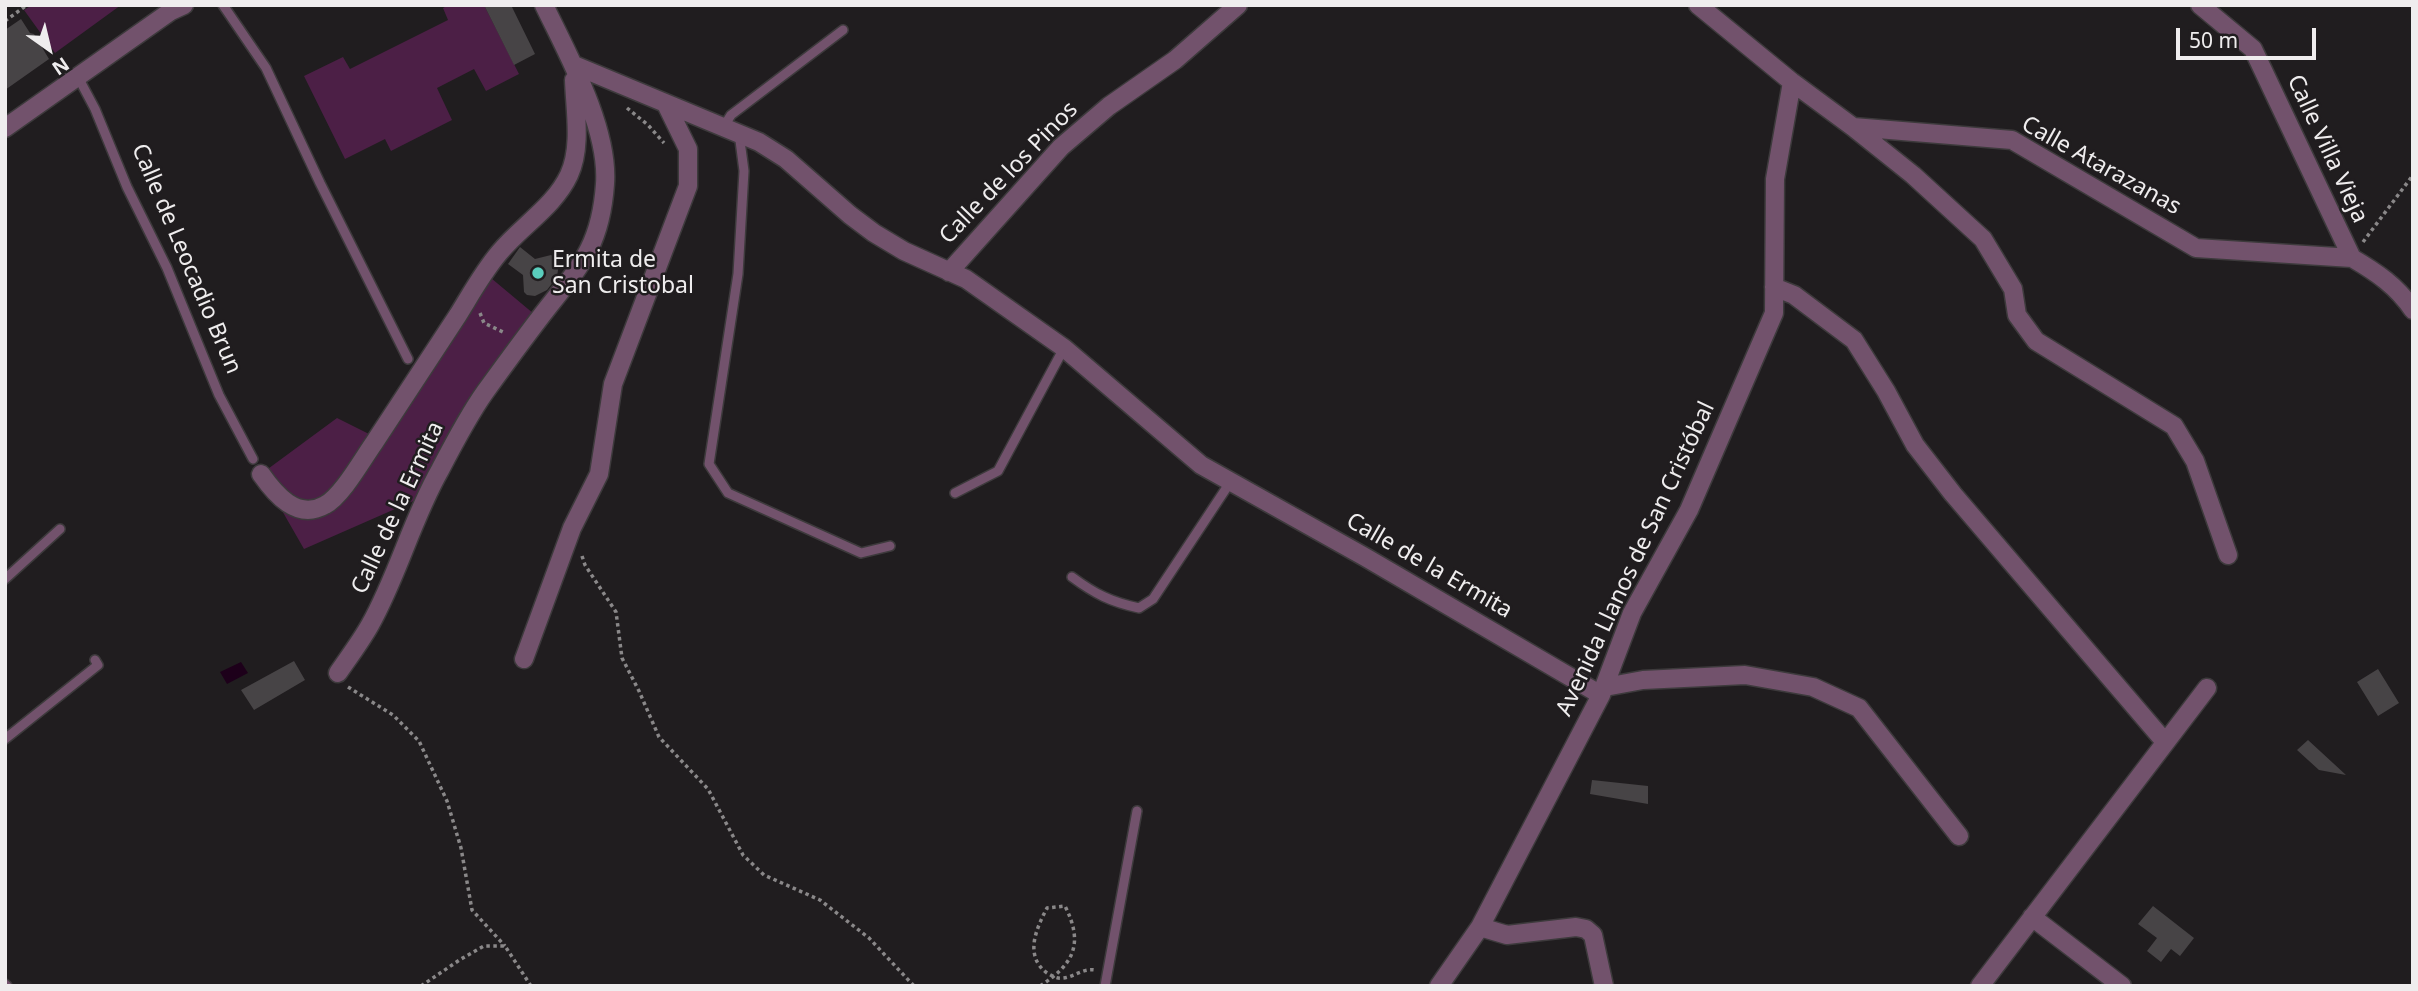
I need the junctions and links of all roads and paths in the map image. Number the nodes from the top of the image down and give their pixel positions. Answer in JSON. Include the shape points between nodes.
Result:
{"nodes":[{"id":1,"x":27,"y":5,"type":"edge"},
{"id":2,"x":184,"y":5,"type":"edge"},
{"id":3,"x":223,"y":5,"type":"edge"},
{"id":4,"x":544,"y":5,"type":"edge"},
{"id":5,"x":1238,"y":5,"type":"edge"},
{"id":6,"x":1698,"y":5,"type":"edge"},
{"id":7,"x":2200,"y":5,"type":"edge"},
{"id":8,"x":5,"y":21,"type":"edge"},
{"id":9,"x":843,"y":30,"type":"dead end"},
{"id":10,"x":574,"y":65,"type":"junction"},
{"id":11,"x":78,"y":77,"type":"junction"},
{"id":12,"x":1792,"y":82,"type":"junction"},
{"id":13,"x":666,"y":104,"type":"junction"},
{"id":14,"x":620,"y":105,"type":"dead end"},
{"id":15,"x":1853,"y":127,"type":"junction"},
{"id":16,"x":5,"y":128,"type":"edge"},
{"id":17,"x":731,"y":129,"type":"junction"},
{"id":18,"x":671,"y":150,"type":"dead end"},
{"id":19,"x":2413,"y":175,"type":"edge"},
{"id":20,"x":2352,"y":258,"type":"junction"},
{"id":21,"x":949,"y":272,"type":"junction"},
{"id":22,"x":1774,"y":287,"type":"junction"},
{"id":23,"x":472,"y":293,"type":"junction"},
{"id":24,"x":2413,"y":310,"type":"edge"},
{"id":25,"x":540,"y":319,"type":"junction"},
{"id":26,"x":1064,"y":348,"type":"junction"},
{"id":27,"x":408,"y":359,"type":"dead end"},
{"id":28,"x":257,"y":466,"type":"joint"},
{"id":29,"x":1231,"y":481,"type":"junction"},
{"id":30,"x":955,"y":493,"type":"dead end"},
{"id":31,"x":572,"y":528,"type":"junction"},
{"id":32,"x":60,"y":529,"type":"dead end"},
{"id":33,"x":890,"y":546,"type":"dead end"},
{"id":34,"x":2228,"y":555,"type":"dead end"},
{"id":35,"x":1072,"y":576,"type":"dead end"},
{"id":36,"x":5,"y":579,"type":"edge"},
{"id":37,"x":524,"y":659,"type":"dead end"},
{"id":38,"x":95,"y":660,"type":"dead end"},
{"id":39,"x":338,"y":673,"type":"joint"},
{"id":40,"x":2207,"y":688,"type":"dead end"},
{"id":41,"x":1603,"y":691,"type":"junction"},
{"id":42,"x":5,"y":739,"type":"edge"},
{"id":43,"x":2165,"y":742,"type":"junction"},
{"id":44,"x":1137,"y":811,"type":"dead end"},
{"id":45,"x":1959,"y":836,"type":"dead end"},
{"id":46,"x":2032,"y":917,"type":"junction"},
{"id":47,"x":1480,"y":927,"type":"junction"},
{"id":48,"x":505,"y":946,"type":"junction"},
{"id":49,"x":1108,"y":972,"type":"junction"},
{"id":50,"x":1053,"y":977,"type":"junction"},
{"id":51,"x":422,"y":986,"type":"edge"},
{"id":52,"x":531,"y":986,"type":"edge"},
{"id":53,"x":914,"y":986,"type":"edge"},
{"id":54,"x":1040,"y":986,"type":"edge"},
{"id":55,"x":1105,"y":986,"type":"edge"},
{"id":56,"x":1439,"y":986,"type":"edge"},
{"id":57,"x":1604,"y":986,"type":"edge"},
{"id":58,"x":1980,"y":986,"type":"edge"},
{"id":59,"x":2122,"y":986,"type":"edge"}],
"edges":[{"from":1,"to":8,"type":"path"},
{"from":2,"to":11,"type":"street"},
{"from":3,"to":27,"type":"lane","via":[[266,68]]},
{"from":4,"to":10,"type":"street","name":"Calle de la Ermita"},
{"from":5,"to":21,"type":"street","name":"Calle de los Pinos","via":[[1061,147]]},
{"from":6,"to":12,"type":"street"},
{"from":7,"to":20,"type":"street","name":"Calle Villa Vieja","via":[[2253,49]]},
{"from":9,"to":17,"type":"lane","via":[[731,115]]},
{"from":10,"to":13,"type":"street","name":"Calle de la Ermita"},
{"from":10,"to":23,"type":"street","name":"Calle de la Ermita","via":[[576,150],[569,174],[553,200],[499,253]]},
{"from":10,"to":25,"type":"street","name":"Calle de la Ermita","via":[[603,153],[606,170],[601,217],[584,262]]},
{"from":11,"to":16,"type":"street"},
{"from":11,"to":28,"type":"lane","name":"Calle de Leocadio Brun","via":[[167,268],[219,395]]},
{"from":12,"to":15,"type":"street"},
{"from":12,"to":22,"type":"street","name":"Avenida Llanos de San Cristóbal","via":[[1775,179]]},
{"from":13,"to":17,"type":"street","name":"Calle de la Ermita"},
{"from":13,"to":31,"type":"street","via":[[688,149],[688,186],[613,384],[599,474]]},
{"from":14,"to":18,"type":"path","via":[[648,125]]},
{"from":15,"to":20,"type":"street","name":"Calle Atarazanas","via":[[2012,140],[2196,248]]},
{"from":15,"to":34,"type":"street","via":[[1983,239],[2013,289],[2017,315],[2036,341],[2174,426],[2195,461]]},
{"from":17,"to":21,"type":"street","name":"Calle de la Ermita","via":[[786,159],[874,233]]},
{"from":17,"to":33,"type":"lane","via":[[744,171],[738,274],[709,464],[729,494],[862,553]]},
{"from":19,"to":20,"type":"path"},
{"from":20,"to":24,"type":"street","name":"Calle Villa Vieja","via":[[2379,273]]},
{"from":21,"to":26,"type":"street","name":"Calle de la Ermita","via":[[979,287]]},
{"from":22,"to":41,"type":"street","name":"Avenida Llanos de San Cristóbal","via":[[1774,313],[1689,510],[1632,613]]},
{"from":22,"to":43,"type":"street","via":[[1794,295],[1854,340],[1915,445]]},
{"from":23,"to":25,"type":"path","via":[[484,323],[505,333]]},
{"from":23,"to":28,"type":"street","name":"Calle de la Ermita","via":[[363,459],[325,505],[295,508],[278,495]]},
{"from":25,"to":39,"type":"street","name":"Calle de la Ermita","via":[[464,426],[432,483],[371,624]]},
{"from":26,"to":29,"type":"street","name":"Calle de la Ermita","via":[[1200,465]]},
{"from":26,"to":30,"type":"lane","via":[[998,471]]},
{"from":29,"to":35,"type":"lane","via":[[1153,599],[1139,608],[1096,594]]},
{"from":29,"to":41,"type":"street","name":"Calle de la Ermita"},
{"from":31,"to":37,"type":"street"},
{"from":31,"to":53,"type":"path","via":[[585,565],[616,612],[622,658],[659,737],[708,789],[743,855],[764,875],[820,900],[869,938]]},
{"from":32,"to":36,"type":"lane"},
{"from":38,"to":42,"type":"lane","via":[[98,665]]},
{"from":39,"to":48,"type":"path","via":[[342,683],[393,715],[419,741],[451,813],[472,910]]},
{"from":40,"to":43,"type":"street"},
{"from":41,"to":45,"type":"street","via":[[1643,680],[1745,675],[1814,687],[1859,708]]},
{"from":41,"to":47,"type":"street","name":"Avenida Llanos de San Cristóbal"},
{"from":43,"to":46,"type":"street"},
{"from":44,"to":49,"type":"lane"},
{"from":46,"to":58,"type":"street"},
{"from":46,"to":59,"type":"street"},
{"from":47,"to":56,"type":"street","name":"Avenida Llanos de San Cristóbal"},
{"from":47,"to":57,"type":"street","via":[[1507,935],[1586,929],[1593,935]]},
{"from":48,"to":51,"type":"path","via":[[484,946]]},
{"from":48,"to":52,"type":"path"},
{"from":49,"to":50,"type":"path","via":[[1089,969]]},
{"from":49,"to":55,"type":"lane"},
{"from":50,"to":50,"type":"path","via":[[1073,953],[1074,923],[1065,906],[1047,908],[1036,928],[1033,953],[1040,968]]},
{"from":50,"to":54,"type":"path"}]}
